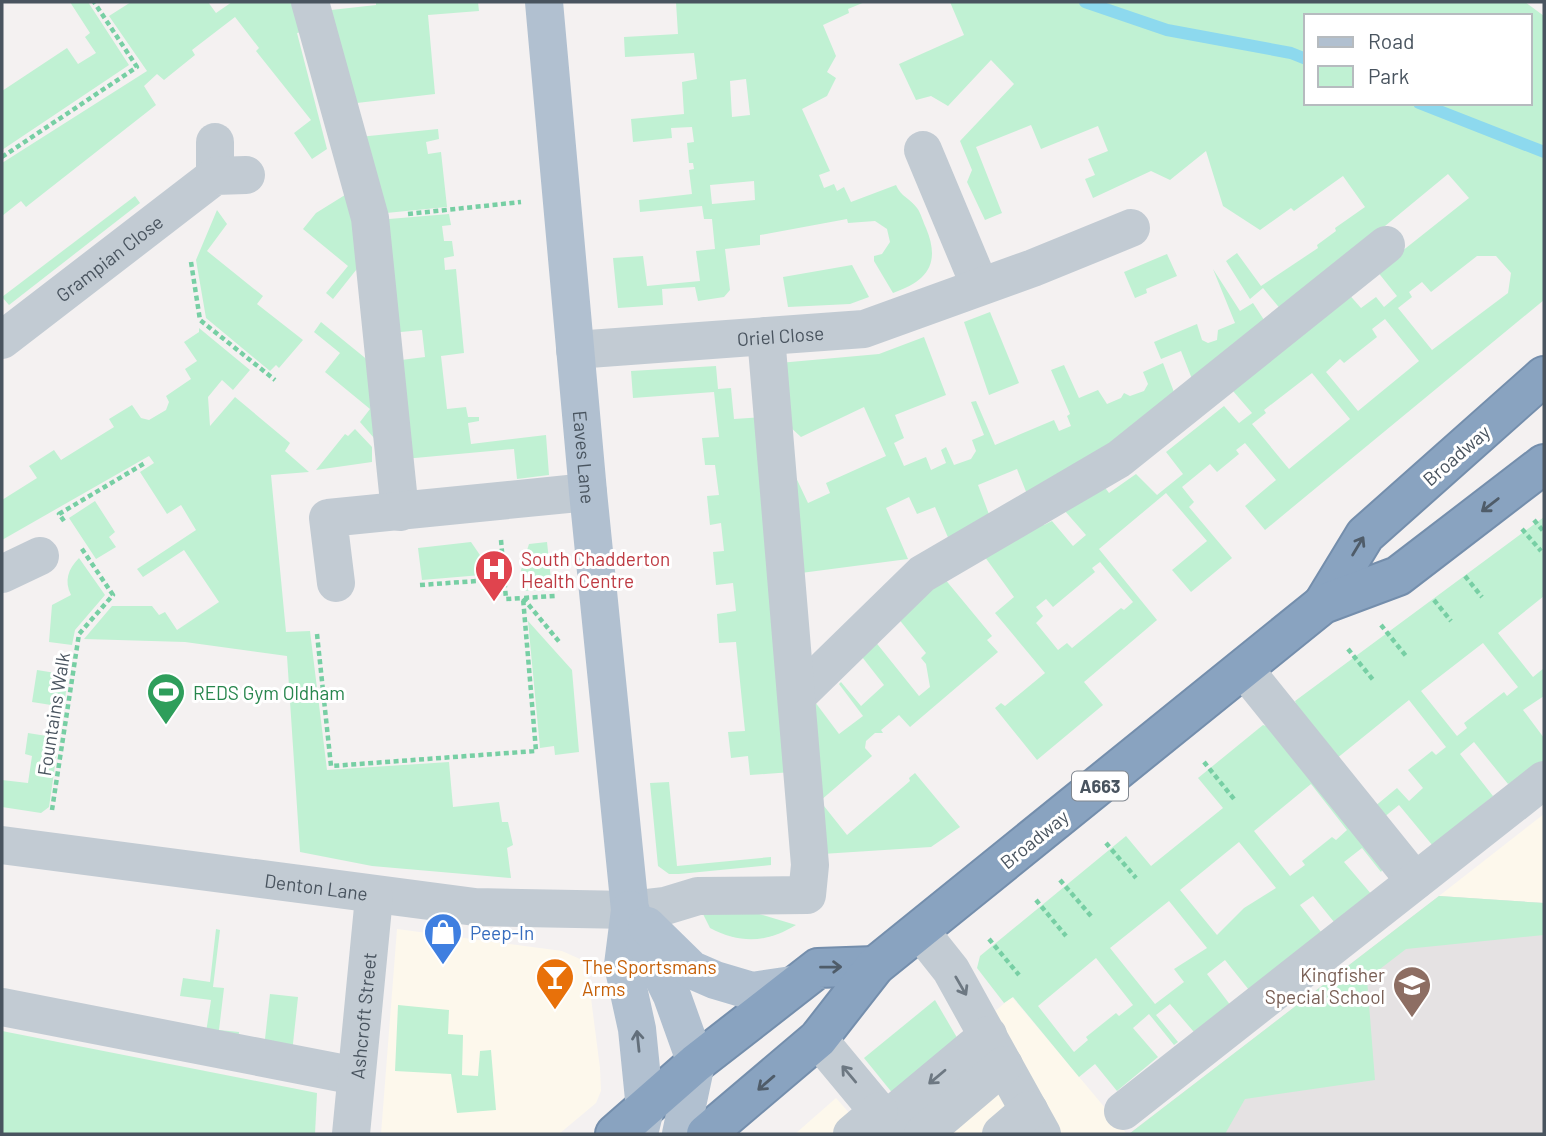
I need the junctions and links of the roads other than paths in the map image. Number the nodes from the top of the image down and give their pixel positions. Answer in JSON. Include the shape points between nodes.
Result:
{"nodes":[{"id":1,"x":310,"y":2,"type":"edge"},
{"id":2,"x":544,"y":2,"type":"edge"},
{"id":3,"x":923,"y":150,"type":"dead end"},
{"id":4,"x":226,"y":164,"type":"dead end"},
{"id":5,"x":1131,"y":228,"type":"dead end"},
{"id":6,"x":1386,"y":245,"type":"dead end"},
{"id":7,"x":979,"y":284,"type":"junction"},
{"id":8,"x":766,"y":336,"type":"junction"},
{"id":9,"x":2,"y":340,"type":"edge"},
{"id":10,"x":575,"y":349,"type":"junction"},
{"id":11,"x":1544,"y":376,"type":"edge"},
{"id":12,"x":1544,"y":464,"type":"edge"},
{"id":13,"x":588,"y":492,"type":"junction"},
{"id":14,"x":400,"y":512,"type":"junction"},
{"id":15,"x":40,"y":556,"type":"dead end"},
{"id":16,"x":2,"y":574,"type":"edge"},
{"id":17,"x":335,"y":583,"type":"dead end"},
{"id":18,"x":1323,"y":604,"type":"junction"},
{"id":19,"x":1244,"y":670,"type":"junction"},
{"id":20,"x":798,"y":695,"type":"junction"},
{"id":21,"x":1544,"y":780,"type":"edge"},
{"id":22,"x":2,"y":845,"type":"edge"},
{"id":23,"x":1415,"y":881,"type":"junction"},
{"id":24,"x":374,"y":897,"type":"junction"},
{"id":25,"x":630,"y":910,"type":"junction"},
{"id":26,"x":920,"y":931,"type":"junction"},
{"id":27,"x":875,"y":966,"type":"junction"},
{"id":28,"x":792,"y":985,"type":"junction"},
{"id":29,"x":2,"y":1007,"type":"edge"},
{"id":30,"x":818,"y":1039,"type":"junction"},
{"id":31,"x":996,"y":1050,"type":"junction"},
{"id":32,"x":696,"y":1063,"type":"junction"},
{"id":33,"x":356,"y":1076,"type":"junction"},
{"id":34,"x":1123,"y":1111,"type":"dead end"},
{"id":35,"x":642,"y":1121,"type":"edge"},
{"id":36,"x":879,"y":1125,"type":"edge"},
{"id":37,"x":1024,"y":1126,"type":"edge"},
{"id":38,"x":351,"y":1134,"type":"edge"},
{"id":39,"x":615,"y":1134,"type":"edge"},
{"id":40,"x":681,"y":1134,"type":"edge"},
{"id":41,"x":706,"y":1134,"type":"edge"},
{"id":42,"x":923,"y":1134,"type":"edge"}],
"edges":[{"from":1,"to":14,"type":"street","via":[[370,218]]},
{"from":2,"to":10,"type":"main road","name":"Eaves Lane"},
{"from":3,"to":7,"type":"street"},
{"from":4,"to":9,"type":"street","name":"Grampian Close"},
{"from":5,"to":7,"type":"street","name":"Oriel Close"},
{"from":6,"to":20,"type":"street","via":[[1118,459],[922,574]]},
{"from":7,"to":8,"type":"street","name":"Oriel Close","via":[[864,329]]},
{"from":8,"to":10,"type":"street","name":"Oriel Close"},
{"from":8,"to":20,"type":"street"},
{"from":10,"to":13,"type":"main road","name":"Eaves Lane"},
{"from":18,"to":11,"type":"highway","name":"Broadway","number":"A663","one_way":true,"via":[[1365,535]]},
{"from":12,"to":18,"type":"highway","name":"Broadway","number":"A663","one_way":true,"via":[[1398,576]]},
{"from":13,"to":14,"type":"street"},
{"from":13,"to":25,"type":"main road","name":"Eaves Lane"},
{"from":14,"to":17,"type":"street","via":[[328,518]]},
{"from":15,"to":16,"type":"street"},
{"from":18,"to":19,"type":"highway","name":"Broadway","number":"A663"},
{"from":19,"to":23,"type":"street"},
{"from":19,"to":26,"type":"highway","name":"Broadway","number":"A663"},
{"from":20,"to":25,"type":"street","name":"Denton Lane","via":[[810,865],[807,895],[698,896]]},
{"from":21,"to":23,"type":"street"},
{"from":22,"to":24,"type":"street","name":"Denton Lane"},
{"from":23,"to":34,"type":"street"},
{"from":24,"to":25,"type":"street","name":"Denton Lane","via":[[475,907]]},
{"from":24,"to":33,"type":"street","name":"Ashcroft Street"},
{"from":25,"to":28,"type":"main road","via":[[692,970],[752,991]]},
{"from":25,"to":32,"type":"main road","name":"Eaves Lane","via":[[672,996]]},
{"from":35,"to":25,"type":"main road","name":"Eaves Lane","one_way":true,"via":[[637,1029],[623,965]]},
{"from":26,"to":27,"type":"highway","name":"Broadway","number":"A663"},
{"from":26,"to":31,"type":"street","one_way":true,"via":[[951,970]]},
{"from":28,"to":27,"type":"highway","one_way":true,"via":[[818,968]]},
{"from":27,"to":30,"type":"highway","name":"Broadway","number":"A663"},
{"from":28,"to":32,"type":"highway"},
{"from":29,"to":33,"type":"street"},
{"from":36,"to":30,"type":"street","one_way":true},
{"from":30,"to":41,"type":"highway","name":"Broadway","number":"A663","one_way":true},
{"from":31,"to":36,"type":"street","one_way":true},
{"from":31,"to":37,"type":"street"},
{"from":31,"to":42,"type":"street"},
{"from":32,"to":35,"type":"highway"},
{"from":32,"to":40,"type":"main road"},
{"from":33,"to":38,"type":"street","name":"Ashcroft Street"},
{"from":35,"to":39,"type":"highway"}]}
